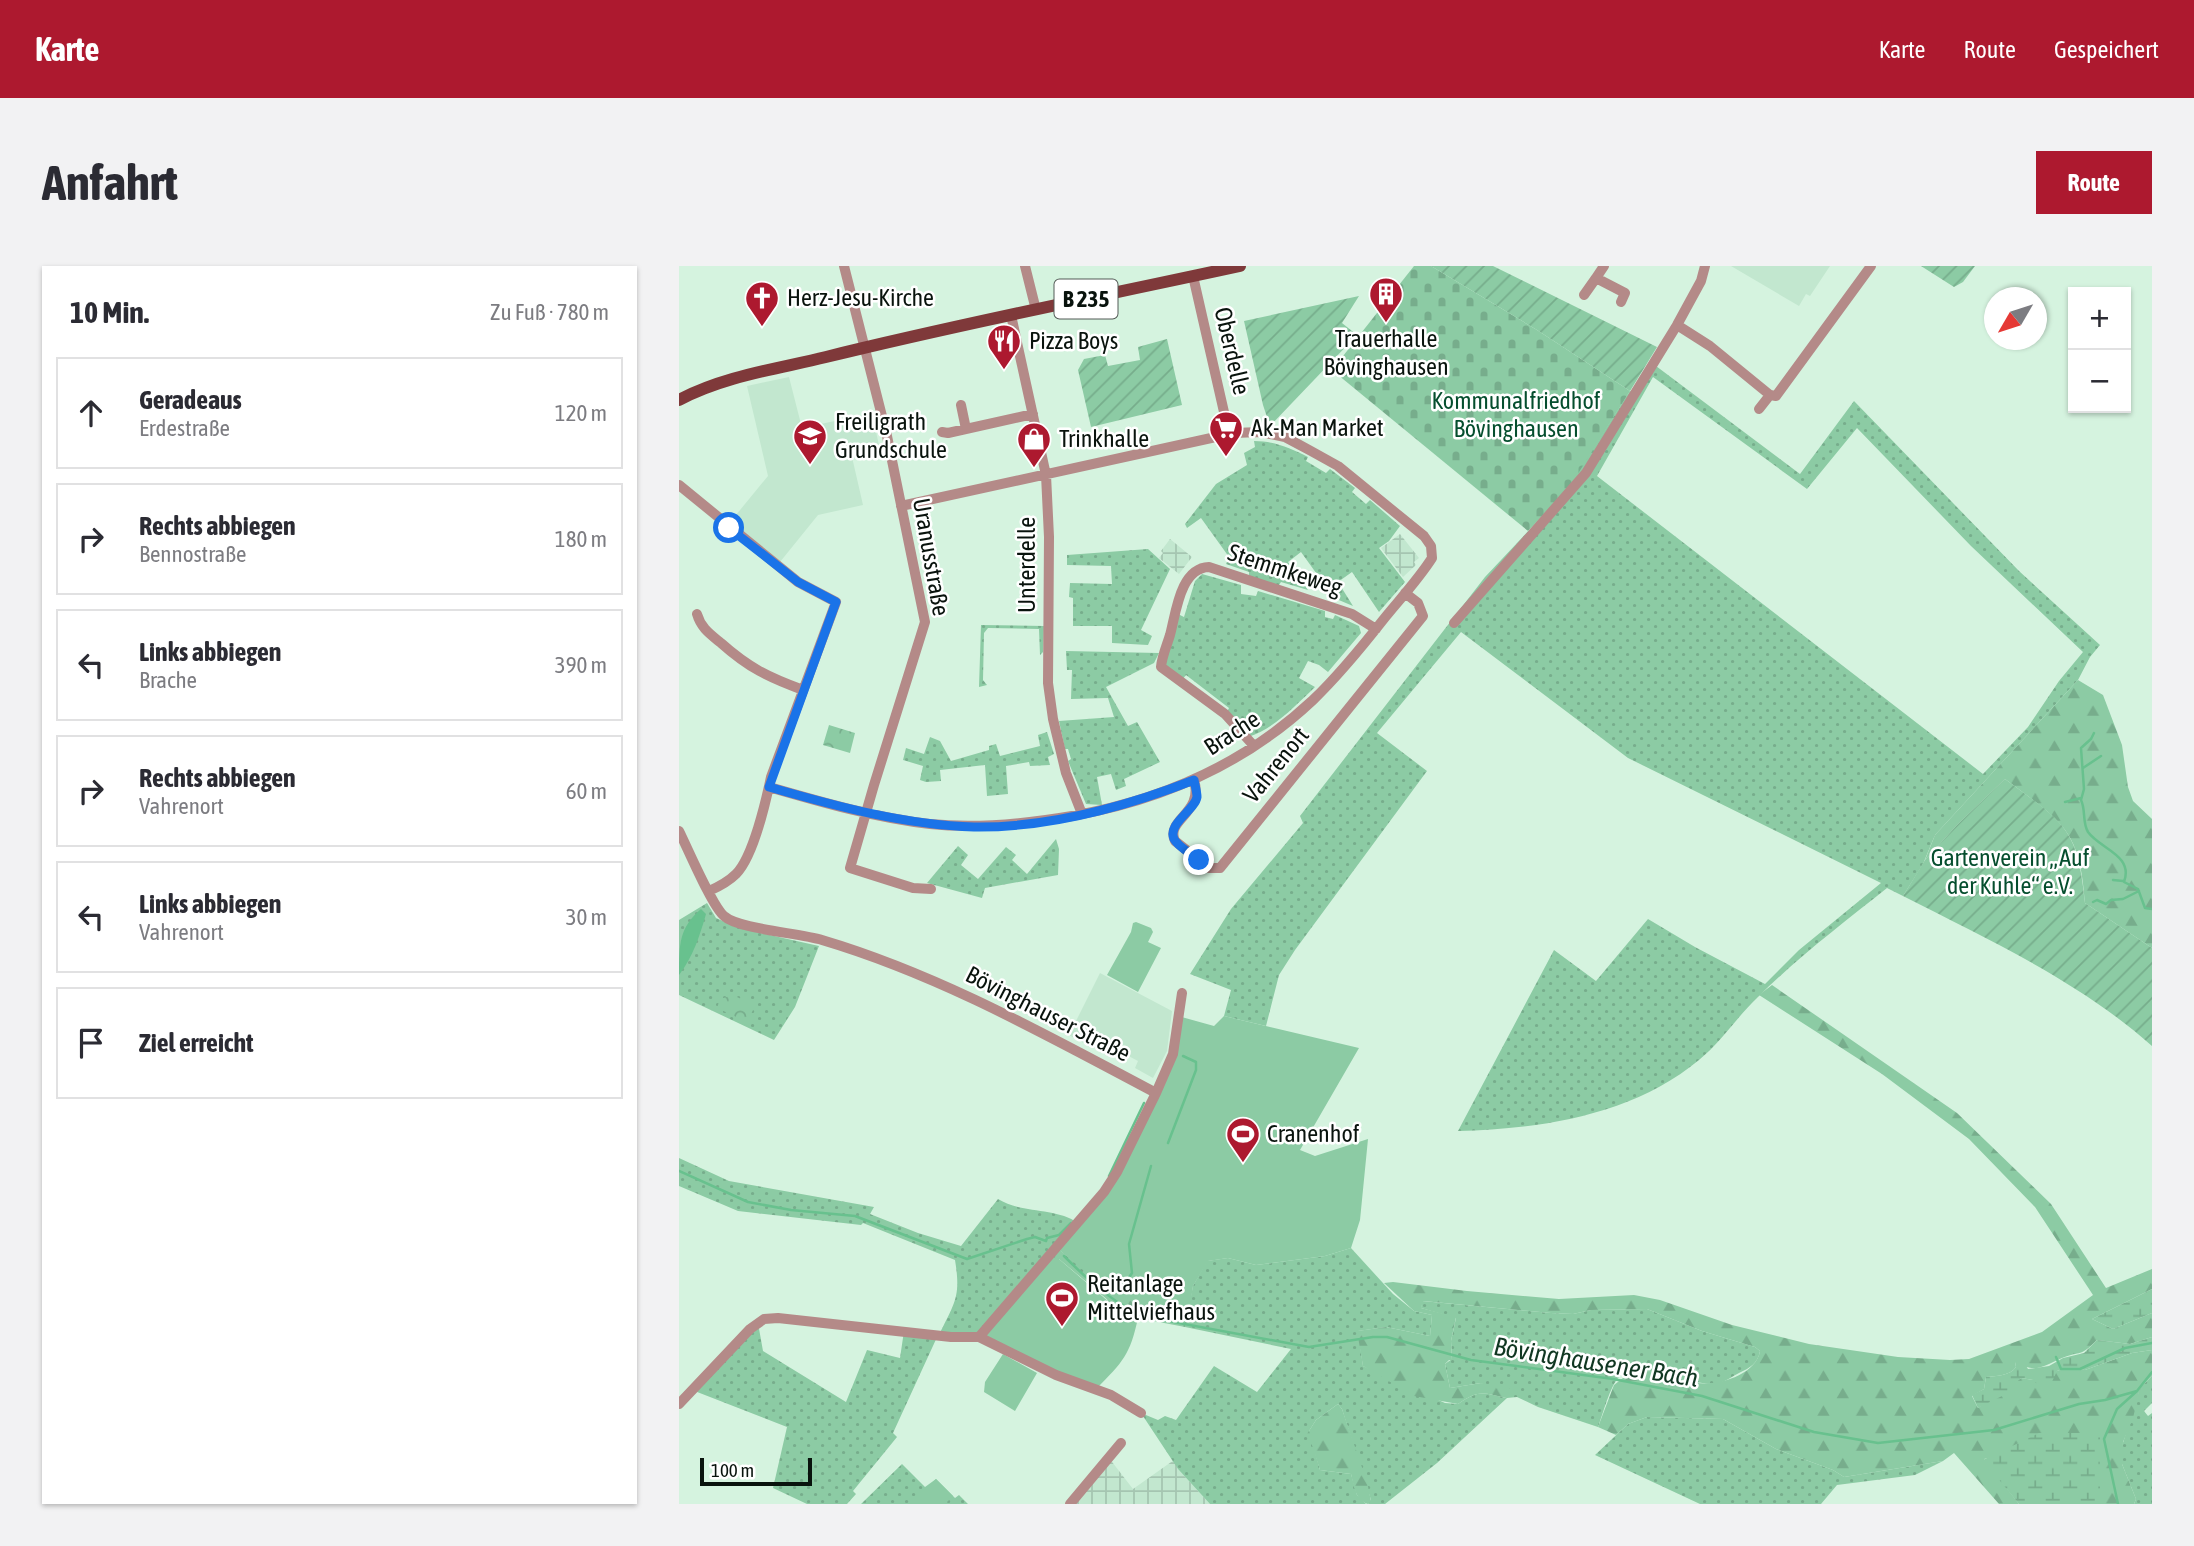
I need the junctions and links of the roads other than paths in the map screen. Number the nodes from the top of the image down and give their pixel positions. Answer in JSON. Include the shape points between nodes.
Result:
{"nodes":[{"id":1,"x":844,"y":266,"type":"edge"},
{"id":2,"x":1025,"y":266,"type":"edge"},
{"id":3,"x":1240,"y":266,"type":"edge"},
{"id":4,"x":1604,"y":266,"type":"edge"},
{"id":5,"x":1705,"y":266,"type":"edge"},
{"id":6,"x":1871,"y":266,"type":"edge"},
{"id":7,"x":1193,"y":276,"type":"junction"},
{"id":8,"x":1595,"y":278,"type":"junction"},
{"id":9,"x":1584,"y":295,"type":"dead end"},
{"id":10,"x":1621,"y":302,"type":"dead end"},
{"id":11,"x":1036,"y":310,"type":"junction"},
{"id":12,"x":1011,"y":314,"type":"junction"},
{"id":13,"x":1677,"y":326,"type":"junction"},
{"id":14,"x":865,"y":347,"type":"junction"},
{"id":15,"x":1770,"y":395,"type":"junction"},
{"id":16,"x":679,"y":400,"type":"edge"},
{"id":17,"x":961,"y":405,"type":"dead end"},
{"id":18,"x":1759,"y":409,"type":"dead end"},
{"id":19,"x":1033,"y":414,"type":"junction"},
{"id":20,"x":966,"y":429,"type":"junction"},
{"id":21,"x":942,"y":432,"type":"dead end"},
{"id":22,"x":1229,"y":434,"type":"junction"},
{"id":23,"x":1047,"y":475,"type":"junction"},
{"id":24,"x":679,"y":485,"type":"edge"},
{"id":25,"x":901,"y":506,"type":"junction"},
{"id":26,"x":1405,"y":593,"type":"junction"},
{"id":27,"x":697,"y":614,"type":"dead end"},
{"id":28,"x":1454,"y":623,"type":"dead end"},
{"id":29,"x":1376,"y":629,"type":"junction"},
{"id":30,"x":803,"y":690,"type":"junction"},
{"id":31,"x":1254,"y":746,"type":"junction"},
{"id":32,"x":1194,"y":780,"type":"junction"},
{"id":33,"x":769,"y":787,"type":"junction"},
{"id":34,"x":866,"y":811,"type":"junction"},
{"id":35,"x":1081,"y":814,"type":"junction"},
{"id":36,"x":679,"y":831,"type":"edge"},
{"id":37,"x":931,"y":889,"type":"dead end"},
{"id":38,"x":709,"y":891,"type":"junction"},
{"id":39,"x":1182,"y":993,"type":"dead end"},
{"id":40,"x":1156,"y":1093,"type":"junction"},
{"id":41,"x":979,"y":1337,"type":"junction"},
{"id":42,"x":679,"y":1404,"type":"edge"},
{"id":43,"x":1141,"y":1413,"type":"dead end"},
{"id":44,"x":1121,"y":1443,"type":"dead end"},
{"id":45,"x":1070,"y":1504,"type":"edge"}],
"edges":[{"from":1,"to":14,"type":"street","name":"Uranusstraße"},
{"from":2,"to":11,"type":"street"},
{"from":3,"to":7,"type":"main road","number":"B 235"},
{"from":4,"to":8,"type":"street"},
{"from":5,"to":13,"type":"street"},
{"from":6,"to":15,"type":"street","via":[[1776,396]]},
{"from":7,"to":11,"type":"main road","number":"B 235"},
{"from":7,"to":22,"type":"street","name":"Oberdelle"},
{"from":8,"to":9,"type":"street"},
{"from":8,"to":10,"type":"street","via":[[1625,293]]},
{"from":11,"to":12,"type":"main road","number":"B 235"},
{"from":12,"to":14,"type":"main road","number":"B 235"},
{"from":12,"to":19,"type":"street","name":"Unterdelle"},
{"from":13,"to":15,"type":"street","via":[[1710,346]]},
{"from":13,"to":28,"type":"street","via":[[1586,473]]},
{"from":14,"to":16,"type":"main road","number":"B 235","via":[[746,376]]},
{"from":14,"to":25,"type":"street","name":"Uranusstraße"},
{"from":15,"to":18,"type":"street"},
{"from":17,"to":20,"type":"street"},
{"from":19,"to":20,"type":"street"},
{"from":19,"to":23,"type":"street","name":"Unterdelle"},
{"from":20,"to":21,"type":"street"},
{"from":22,"to":23,"type":"street"},
{"from":22,"to":26,"type":"street","name":"Brache","via":[[1260,432],[1285,437],[1338,466],[1424,536],[1432,558]]},
{"from":23,"to":25,"type":"street"},
{"from":23,"to":35,"type":"street","name":"Unterdelle","via":[[1048,683],[1056,738]]},
{"from":24,"to":30,"type":"street","via":[[798,582],[836,602]]},
{"from":25,"to":34,"type":"street","name":"Uranusstraße","via":[[925,622]]},
{"from":26,"to":29,"type":"street","name":"Brache"},
{"from":26,"to":32,"type":"street","name":"Vahrenort","via":[[1418,603],[1423,616],[1220,868],[1209,868],[1172,836],[1195,802]]},
{"from":27,"to":30,"type":"street","via":[[701,626],[748,666]]},
{"from":29,"to":31,"type":"street","name":"Brache","via":[[1312,700]]},
{"from":29,"to":31,"type":"street","name":"Stemmkeweg","via":[[1352,614],[1209,567],[1194,572],[1183,588],[1161,667],[1226,714]]},
{"from":30,"to":33,"type":"street"},
{"from":31,"to":32,"type":"street","name":"Brache"},
{"from":32,"to":35,"type":"street","name":"Brache","via":[[1142,800]]},
{"from":33,"to":34,"type":"street","name":"Brache"},
{"from":33,"to":38,"type":"street","via":[[744,863],[730,879]]},
{"from":34,"to":35,"type":"street","name":"Brache","via":[[928,824],[975,827]]},
{"from":34,"to":37,"type":"street","name":"Uranusstraße","via":[[850,868],[913,888]]},
{"from":36,"to":38,"type":"street","name":"Bövinghauser Straße"},
{"from":38,"to":40,"type":"street","name":"Bövinghauser Straße","via":[[725,918],[812,937],[929,977]]},
{"from":39,"to":40,"type":"street","via":[[1173,1054]]},
{"from":40,"to":41,"type":"street","via":[[1104,1192]]},
{"from":41,"to":42,"type":"street","via":[[764,1319]]},
{"from":41,"to":43,"type":"street","via":[[1056,1376],[1111,1395]]},
{"from":44,"to":45,"type":"street"}]}
